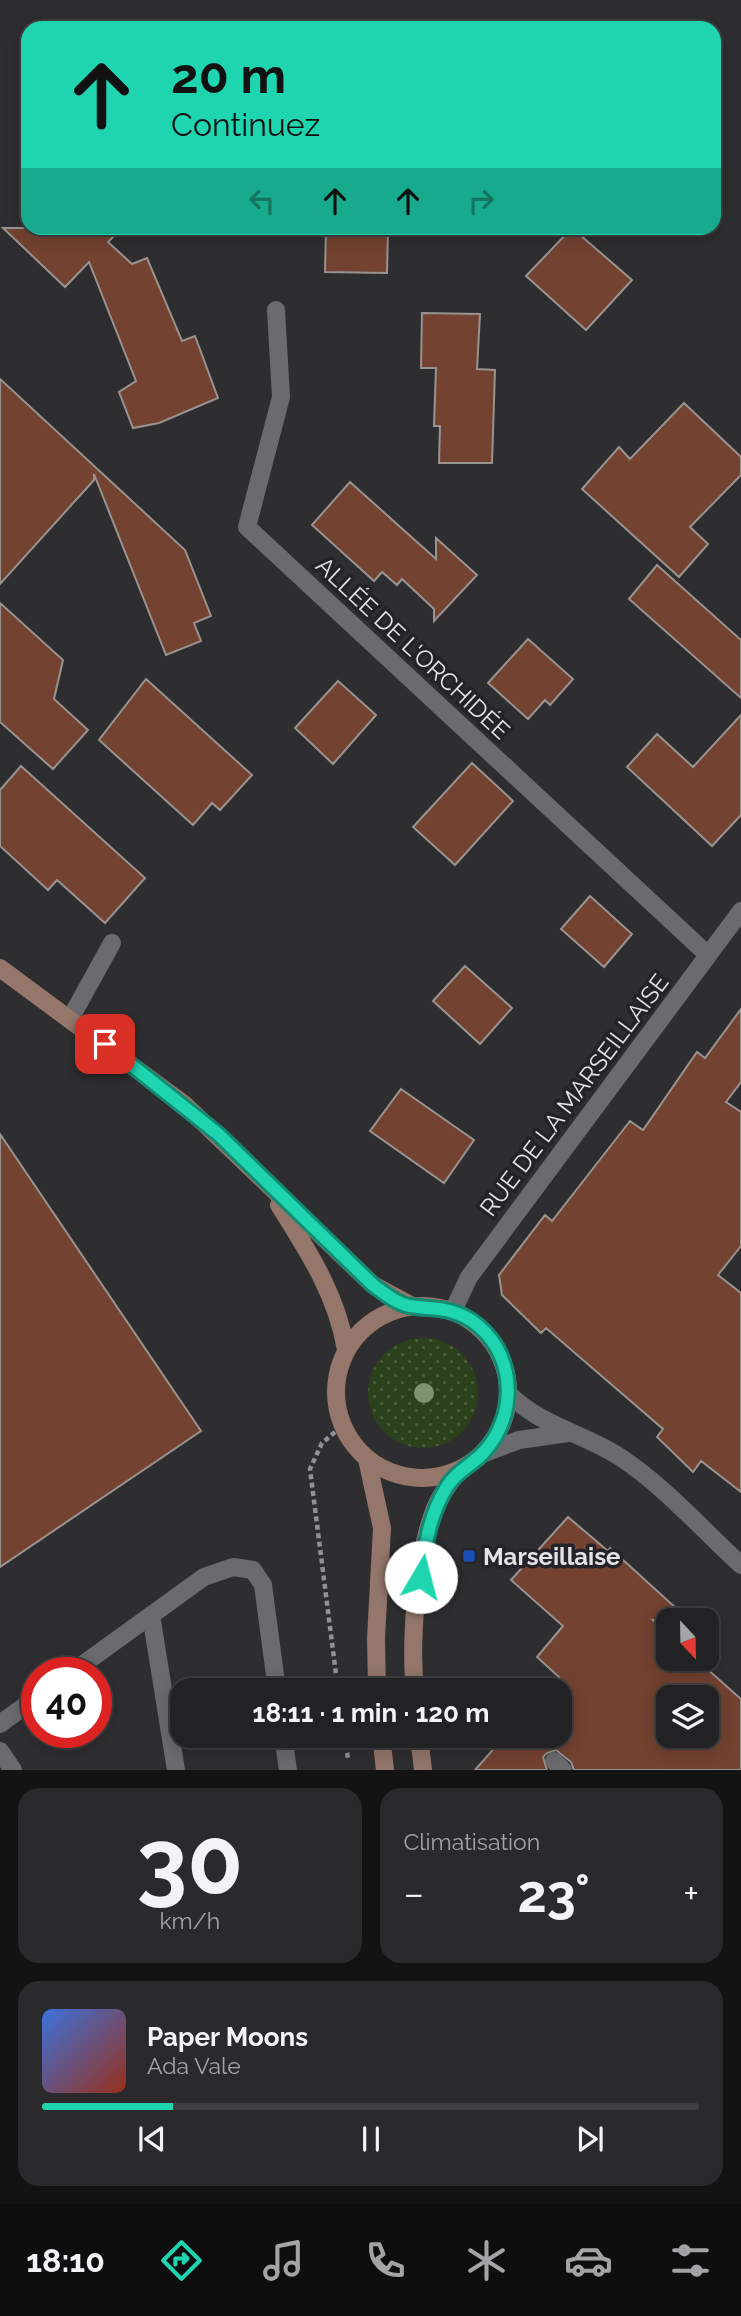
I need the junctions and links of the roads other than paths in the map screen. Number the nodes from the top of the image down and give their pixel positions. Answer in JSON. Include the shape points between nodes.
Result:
{"nodes":[{"id":1,"x":276,"y":310,"type":"dead end"},
{"id":2,"x":741,"y":911,"type":"edge"},
{"id":3,"x":112,"y":943,"type":"dead end"},
{"id":4,"x":708,"y":955,"type":"junction"},
{"id":5,"x":0,"y":968,"type":"edge"},
{"id":6,"x":70,"y":1019,"type":"junction"},
{"id":7,"x":266,"y":1184,"type":"junction"},
{"id":8,"x":412,"y":1306,"type":"junction"},
{"id":9,"x":453,"y":1311,"type":"junction"},
{"id":10,"x":346,"y":1350,"type":"junction"},
{"id":11,"x":509,"y":1394,"type":"junction"},
{"id":12,"x":568,"y":1433,"type":"junction"},
{"id":13,"x":482,"y":1454,"type":"junction"},
{"id":14,"x":367,"y":1459,"type":"junction"},
{"id":15,"x":459,"y":1470,"type":"junction"},
{"id":16,"x":741,"y":1565,"type":"edge"},
{"id":17,"x":151,"y":1615,"type":"junction"},
{"id":18,"x":93,"y":1657,"type":"edge"},
{"id":19,"x":275,"y":1678,"type":"edge"},
{"id":20,"x":377,"y":1678,"type":"edge"},
{"id":21,"x":414,"y":1678,"type":"edge"},
{"id":22,"x":21,"y":1709,"type":"edge"},
{"id":23,"x":0,"y":1724,"type":"edge"},
{"id":24,"x":285,"y":1748,"type":"edge"},
{"id":25,"x":382,"y":1748,"type":"edge"},
{"id":26,"x":420,"y":1748,"type":"edge"},
{"id":27,"x":0,"y":1751,"type":"edge"},
{"id":28,"x":13,"y":1770,"type":"edge"},
{"id":29,"x":176,"y":1770,"type":"edge"},
{"id":30,"x":288,"y":1770,"type":"edge"},
{"id":31,"x":385,"y":1770,"type":"edge"},
{"id":32,"x":423,"y":1770,"type":"edge"}],
"edges":[{"from":1,"to":4,"type":"street","name":"ALLÉE DE L'ORCHIDÉE","via":[[281,397],[247,527]]},
{"from":2,"to":4,"type":"street","name":"RUE DE LA MARSEILLAISE"},
{"from":3,"to":6,"type":"street"},
{"from":4,"to":9,"type":"street","name":"RUE DE LA MARSEILLAISE","via":[[469,1277]]},
{"from":5,"to":6,"type":"street"},
{"from":6,"to":7,"type":"street","via":[[185,1105]]},
{"from":7,"to":8,"type":"street","via":[[373,1285]]},
{"from":7,"to":10,"type":"street","via":[[327,1286],[340,1317]]},
{"from":8,"to":9,"type":"street"},
{"from":8,"to":10,"type":"street","via":[[384,1314]]},
{"from":9,"to":11,"type":"street","via":[[472,1321],[494,1344]]},
{"from":10,"to":14,"type":"street","via":[[335,1387],[342,1426]]},
{"from":11,"to":12,"type":"street","via":[[534,1415]]},
{"from":11,"to":13,"type":"street","via":[[501,1426]]},
{"from":12,"to":13,"type":"street","via":[[519,1440]]},
{"from":12,"to":16,"type":"street","via":[[603,1446],[632,1465]]},
{"from":13,"to":15,"type":"street"},
{"from":14,"to":15,"type":"street","via":[[411,1478]]},
{"from":14,"to":20,"type":"street","via":[[382,1528]]},
{"from":15,"to":21,"type":"street","via":[[438,1502],[427,1533],[413,1642]]},
{"from":17,"to":18,"type":"street"},
{"from":17,"to":19,"type":"street","via":[[204,1577],[233,1567],[253,1570],[263,1585]]},
{"from":17,"to":29,"type":"street"},
{"from":22,"to":23,"type":"street"},
{"from":24,"to":30,"type":"street"},
{"from":25,"to":31,"type":"street"},
{"from":26,"to":32,"type":"street"},
{"from":27,"to":28,"type":"street"}]}
